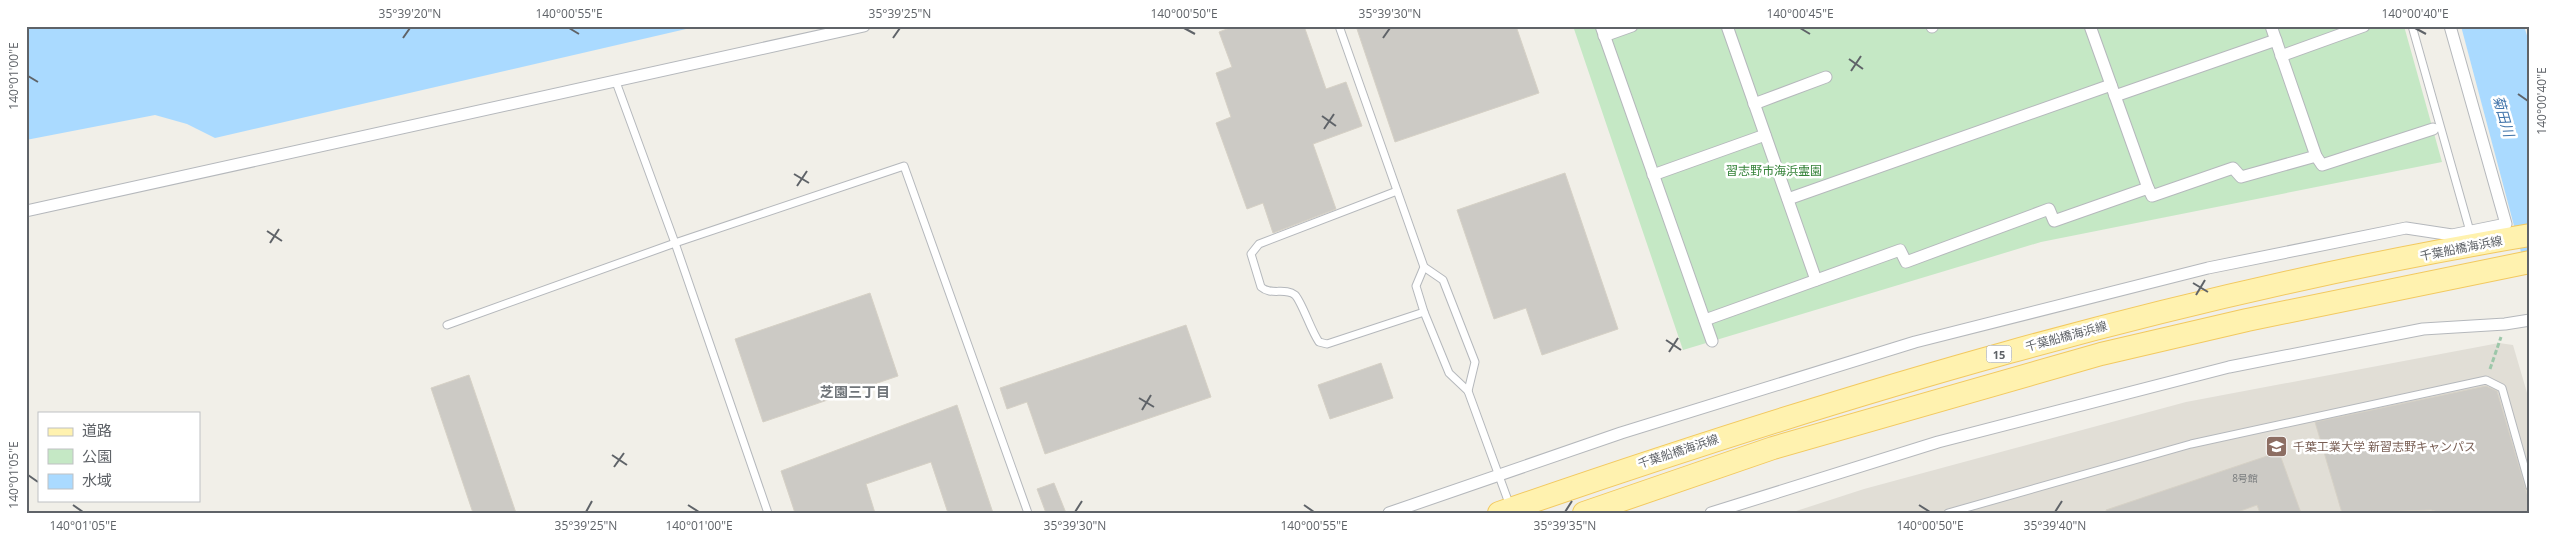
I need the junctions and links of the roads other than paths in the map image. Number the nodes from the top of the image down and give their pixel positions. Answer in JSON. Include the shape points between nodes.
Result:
{"nodes":[{"id":1,"x":864,"y":26,"type":"edge"},
{"id":2,"x":1339,"y":26,"type":"edge"},
{"id":3,"x":1632,"y":26,"type":"edge"},
{"id":4,"x":1727,"y":26,"type":"edge"},
{"id":5,"x":2090,"y":26,"type":"edge"},
{"id":6,"x":2271,"y":26,"type":"edge"},
{"id":7,"x":2364,"y":26,"type":"edge"},
{"id":8,"x":2412,"y":26,"type":"edge"},
{"id":9,"x":2450,"y":26,"type":"edge"},
{"id":10,"x":1603,"y":31,"type":"edge"},
{"id":11,"x":2276,"y":40,"type":"junction"},
{"id":12,"x":2281,"y":56,"type":"junction"},
{"id":13,"x":1826,"y":77,"type":"dead end"},
{"id":14,"x":616,"y":82,"type":"junction"},
{"id":15,"x":2113,"y":91,"type":"junction"},
{"id":16,"x":1754,"y":104,"type":"junction"},
{"id":17,"x":2433,"y":129,"type":"dead end"},
{"id":18,"x":1765,"y":135,"type":"junction"},
{"id":19,"x":2316,"y":156,"type":"junction"},
{"id":20,"x":1653,"y":175,"type":"junction"},
{"id":21,"x":2148,"y":188,"type":"junction"},
{"id":22,"x":1397,"y":191,"type":"junction"},
{"id":23,"x":1788,"y":199,"type":"junction"},
{"id":24,"x":26,"y":210,"type":"edge"},
{"id":25,"x":2520,"y":236,"type":"edge"},
{"id":26,"x":2472,"y":238,"type":"junction"},
{"id":27,"x":675,"y":243,"type":"junction"},
{"id":28,"x":2524,"y":263,"type":"edge"},
{"id":29,"x":1424,"y":267,"type":"junction"},
{"id":30,"x":1816,"y":280,"type":"junction"},
{"id":31,"x":1424,"y":312,"type":"junction"},
{"id":32,"x":1705,"y":320,"type":"junction"},
{"id":33,"x":2530,"y":320,"type":"edge"},
{"id":34,"x":446,"y":325,"type":"dead end"},
{"id":35,"x":1712,"y":341,"type":"dead end"},
{"id":36,"x":1468,"y":391,"type":"junction"},
{"id":37,"x":1498,"y":476,"type":"junction"},
{"id":38,"x":2530,"y":486,"type":"edge"},
{"id":39,"x":1505,"y":511,"type":"edge"},
{"id":40,"x":768,"y":513,"type":"edge"},
{"id":41,"x":1028,"y":513,"type":"edge"},
{"id":42,"x":1389,"y":513,"type":"edge"},
{"id":43,"x":1584,"y":513,"type":"edge"},
{"id":44,"x":1711,"y":513,"type":"edge"},
{"id":45,"x":1948,"y":513,"type":"edge"}],
"edges":[{"from":1,"to":14,"type":"street"},
{"from":2,"to":22,"type":"lane"},
{"from":3,"to":10,"type":"street"},
{"from":4,"to":16,"type":"street"},
{"from":5,"to":15,"type":"street"},
{"from":6,"to":11,"type":"street"},
{"from":7,"to":12,"type":"street"},
{"from":8,"to":26,"type":"lane"},
{"from":9,"to":26,"type":"street","via":[[2506,224]]},
{"from":10,"to":20,"type":"street"},
{"from":11,"to":12,"type":"street"},
{"from":11,"to":15,"type":"street"},
{"from":12,"to":19,"type":"street"},
{"from":13,"to":16,"type":"street"},
{"from":14,"to":24,"type":"street"},
{"from":14,"to":27,"type":"lane"},
{"from":15,"to":21,"type":"street"},
{"from":15,"to":23,"type":"street"},
{"from":16,"to":18,"type":"street"},
{"from":17,"to":19,"type":"street","via":[[2322,165]]},
{"from":18,"to":20,"type":"street"},
{"from":18,"to":23,"type":"street"},
{"from":19,"to":21,"type":"street","via":[[2241,177],[2233,168],[2152,196]]},
{"from":20,"to":32,"type":"street"},
{"from":21,"to":30,"type":"street","via":[[2054,221],[2049,209],[1906,262],[1900,250]]},
{"from":22,"to":29,"type":"lane"},
{"from":22,"to":31,"type":"lane","via":[[1259,244],[1251,254],[1261,287],[1269,292],[1287,292],[1295,296],[1319,342],[1327,344]]},
{"from":23,"to":30,"type":"street"},
{"from":25,"to":26,"type":"main road","name":"千葉船橋海浜線","number":"15"},
{"from":26,"to":37,"type":"street","via":[[2406,228],[2189,273],[1915,342],[1621,433]]},
{"from":26,"to":39,"type":"main road","name":"千葉船橋海浜線","number":"15","via":[[2339,272],[2086,329],[1779,418]]},
{"from":27,"to":34,"type":"lane"},
{"from":27,"to":40,"type":"lane"},
{"from":27,"to":41,"type":"lane","via":[[904,166]]},
{"from":28,"to":43,"type":"main road","number":"15","via":[[2101,354],[1773,448]]},
{"from":29,"to":31,"type":"lane","via":[[1416,286]]},
{"from":29,"to":36,"type":"lane","via":[[1443,280],[1475,362]]},
{"from":30,"to":32,"type":"street"},
{"from":31,"to":36,"type":"lane","via":[[1449,373]]},
{"from":32,"to":35,"type":"street"},
{"from":33,"to":44,"type":"street","via":[[2423,329],[2229,367],[1938,442]]},
{"from":36,"to":37,"type":"lane"},
{"from":37,"to":39,"type":"lane"},
{"from":37,"to":42,"type":"street"},
{"from":38,"to":45,"type":"lane","via":[[2502,388],[2486,380],[2191,444]]}]}
